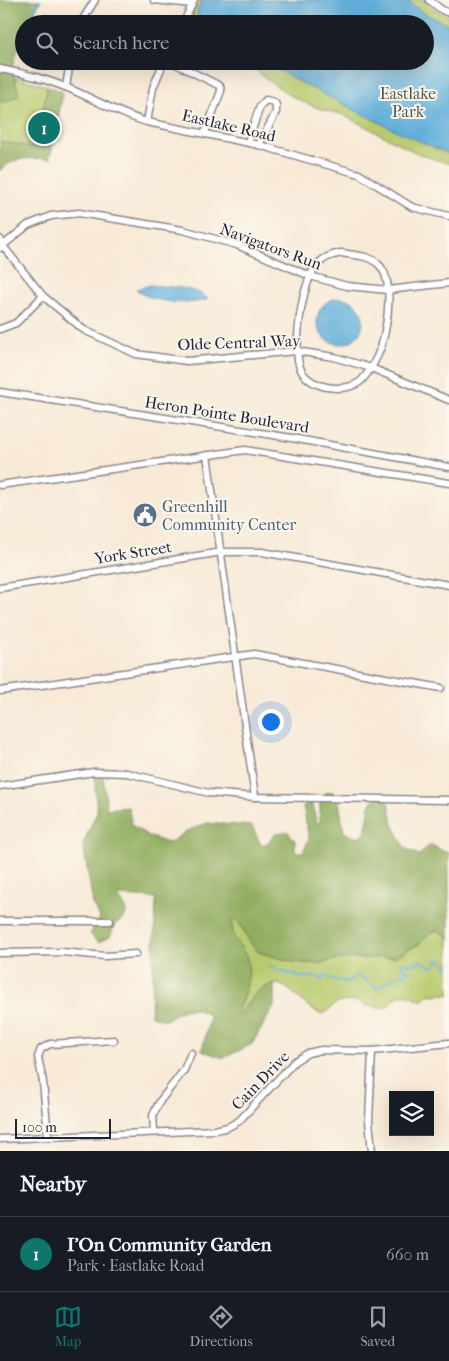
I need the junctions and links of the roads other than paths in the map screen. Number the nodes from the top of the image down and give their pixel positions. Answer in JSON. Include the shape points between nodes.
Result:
{"nodes":[{"id":1,"x":95,"y":0,"type":"edge"},
{"id":2,"x":154,"y":0,"type":"edge"},
{"id":3,"x":429,"y":0,"type":"edge"},
{"id":4,"x":193,"y":2,"type":"edge"},
{"id":5,"x":449,"y":13,"type":"edge"},
{"id":6,"x":86,"y":15,"type":"edge"},
{"id":7,"x":187,"y":15,"type":"edge"},
{"id":8,"x":0,"y":69,"type":"edge"},
{"id":9,"x":69,"y":70,"type":"edge"},
{"id":10,"x":160,"y":70,"type":"edge"},
{"id":11,"x":188,"y":70,"type":"edge"},
{"id":12,"x":66,"y":87,"type":"junction"},
{"id":13,"x":147,"y":122,"type":"junction"},
{"id":14,"x":205,"y":133,"type":"junction"},
{"id":15,"x":248,"y":142,"type":"junction"},
{"id":16,"x":259,"y":145,"type":"junction"},
{"id":17,"x":449,"y":216,"type":"edge"},
{"id":18,"x":0,"y":238,"type":"edge"},
{"id":19,"x":1,"y":246,"type":"edge"},
{"id":20,"x":310,"y":276,"type":"junction"},
{"id":21,"x":449,"y":284,"type":"edge"},
{"id":22,"x":388,"y":290,"type":"junction"},
{"id":23,"x":43,"y":296,"type":"junction"},
{"id":24,"x":0,"y":329,"type":"edge"},
{"id":25,"x":296,"y":351,"type":"junction"},
{"id":26,"x":371,"y":368,"type":"junction"},
{"id":27,"x":0,"y":392,"type":"edge"},
{"id":28,"x":449,"y":400,"type":"edge"},
{"id":29,"x":207,"y":455,"type":"junction"},
{"id":30,"x":449,"y":467,"type":"edge"},
{"id":31,"x":449,"y":483,"type":"edge"},
{"id":32,"x":0,"y":484,"type":"edge"},
{"id":33,"x":222,"y":552,"type":"junction"},
{"id":34,"x":449,"y":585,"type":"edge"},
{"id":35,"x":0,"y":588,"type":"edge"},
{"id":36,"x":236,"y":656,"type":"junction"},
{"id":37,"x":441,"y":688,"type":"dead end"},
{"id":38,"x":0,"y":691,"type":"edge"},
{"id":39,"x":0,"y":786,"type":"edge"},
{"id":40,"x":256,"y":797,"type":"junction"},
{"id":41,"x":449,"y":800,"type":"edge"},
{"id":42,"x":0,"y":921,"type":"edge"},
{"id":43,"x":110,"y":921,"type":"dead end"},
{"id":44,"x":0,"y":953,"type":"edge"},
{"id":45,"x":136,"y":954,"type":"dead end"},
{"id":46,"x":114,"y":1040,"type":"dead end"},
{"id":47,"x":449,"y":1044,"type":"edge"},
{"id":48,"x":372,"y":1051,"type":"junction"},
{"id":49,"x":191,"y":1053,"type":"dead end"},
{"id":50,"x":154,"y":1131,"type":"junction"},
{"id":51,"x":48,"y":1136,"type":"junction"},
{"id":52,"x":0,"y":1139,"type":"edge"},
{"id":53,"x":372,"y":1151,"type":"edge"}],
"edges":[{"from":1,"to":6,"type":"street"},
{"from":2,"to":4,"type":"street"},
{"from":3,"to":5,"type":"street"},
{"from":4,"to":7,"type":"street"},
{"from":8,"to":12,"type":"street","name":"Eastlake Road"},
{"from":9,"to":12,"type":"street"},
{"from":10,"to":13,"type":"street"},
{"from":11,"to":14,"type":"street","via":[[220,86]]},
{"from":12,"to":13,"type":"street","name":"Eastlake Road"},
{"from":13,"to":14,"type":"street","name":"Eastlake Road"},
{"from":14,"to":15,"type":"street","name":"Eastlake Road"},
{"from":15,"to":16,"type":"street","name":"Eastlake Road"},
{"from":15,"to":16,"type":"street","via":[[260,106],[266,100],[271,101],[276,105],[276,112]]},
{"from":16,"to":17,"type":"street","name":"Eastlake Road","via":[[359,174],[412,207]]},
{"from":18,"to":19,"type":"street","name":"Olde Central Way"},
{"from":19,"to":20,"type":"street","name":"Navigators Run","via":[[28,225],[51,216],[79,213],[183,230],[237,245]]},
{"from":19,"to":23,"type":"street","name":"Olde Central Way"},
{"from":20,"to":22,"type":"street","name":"Navigators Run","via":[[346,286]]},
{"from":20,"to":22,"type":"street","via":[[328,256],[341,252],[378,263],[385,273]]},
{"from":20,"to":25,"type":"street","via":[[299,317]]},
{"from":21,"to":22,"type":"street","name":"Navigators Run"},
{"from":22,"to":26,"type":"street","via":[[385,328]]},
{"from":23,"to":24,"type":"street","via":[[16,323]]},
{"from":23,"to":25,"type":"street","name":"Olde Central Way","via":[[84,330],[136,354],[187,361]]},
{"from":25,"to":26,"type":"street","name":"Olde Central Way","via":[[334,357]]},
{"from":25,"to":26,"type":"street","via":[[301,370],[309,380],[325,386],[345,388],[360,381]]},
{"from":26,"to":28,"type":"street","name":"Olde Central Way"},
{"from":27,"to":30,"type":"street","name":"Heron Pointe Boulevard","via":[[292,438]]},
{"from":29,"to":31,"type":"street","via":[[244,450]]},
{"from":29,"to":32,"type":"street"},
{"from":29,"to":33,"type":"street"},
{"from":33,"to":34,"type":"street","name":"York Street","via":[[262,552]]},
{"from":33,"to":35,"type":"street","name":"York Street"},
{"from":33,"to":36,"type":"street"},
{"from":36,"to":37,"type":"street","via":[[254,654]]},
{"from":36,"to":38,"type":"street"},
{"from":36,"to":40,"type":"street"},
{"from":39,"to":40,"type":"street","via":[[94,772],[127,773],[209,792]]},
{"from":40,"to":41,"type":"street"},
{"from":42,"to":43,"type":"street"},
{"from":44,"to":45,"type":"street"},
{"from":46,"to":51,"type":"street","via":[[50,1044],[41,1049],[38,1057]]},
{"from":47,"to":48,"type":"street","name":"Cain Drive"},
{"from":48,"to":50,"type":"street","name":"Cain Drive","via":[[321,1050],[308,1053],[295,1061],[239,1121],[228,1127]]},
{"from":48,"to":53,"type":"street","via":[[369,1121]]},
{"from":49,"to":50,"type":"street","via":[[184,1070],[153,1115]]},
{"from":50,"to":51,"type":"street","name":"Cain Drive"},
{"from":51,"to":52,"type":"street","name":"Cain Drive"}]}
